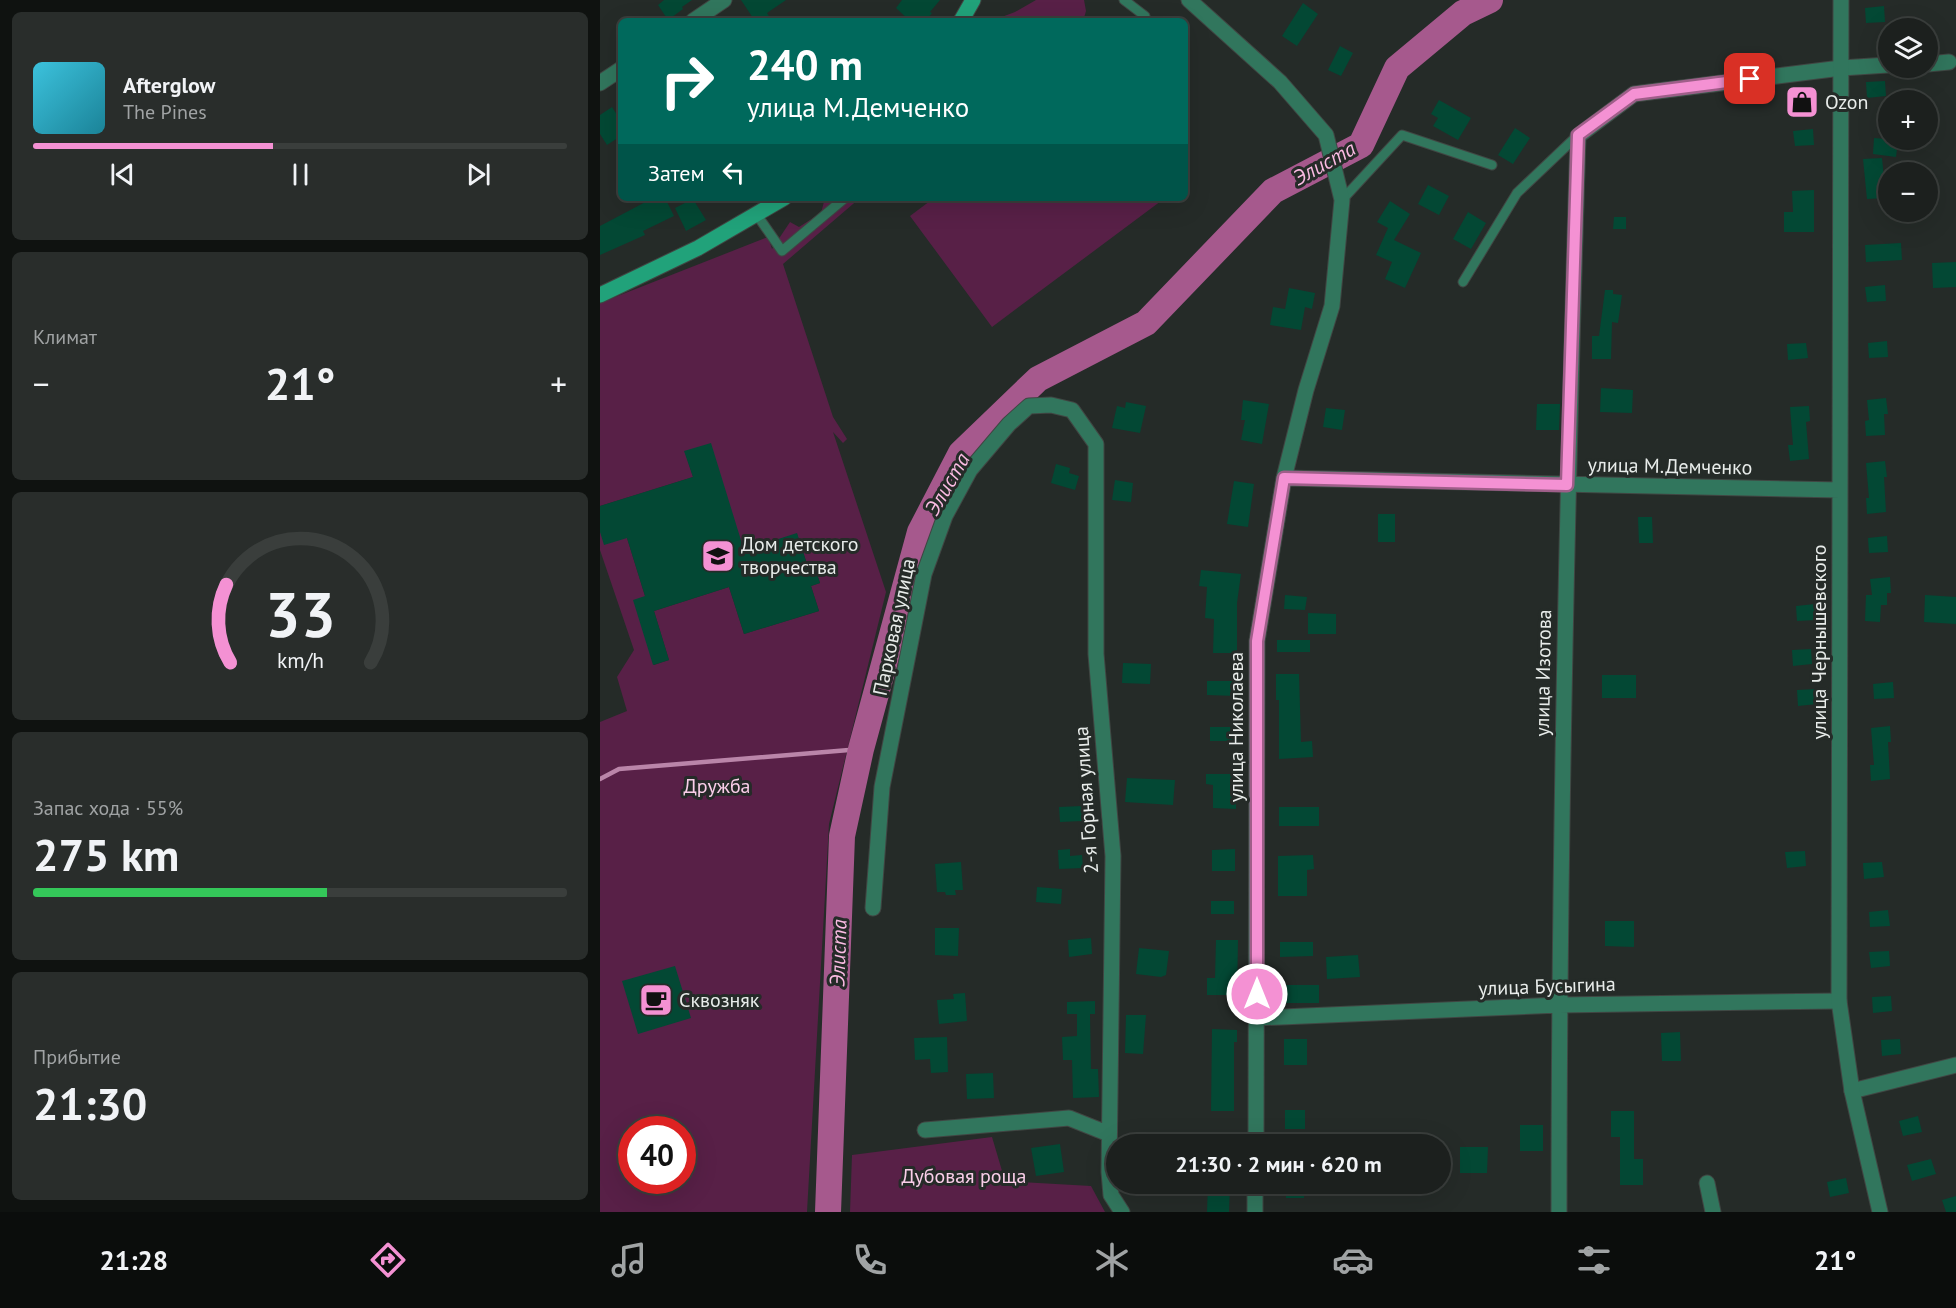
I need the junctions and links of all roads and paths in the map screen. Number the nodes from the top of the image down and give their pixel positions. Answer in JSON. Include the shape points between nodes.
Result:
{"nodes":[{"id":1,"x":724,"y":0,"type":"edge"},
{"id":2,"x":974,"y":0,"type":"edge"},
{"id":3,"x":1123,"y":0,"type":"edge"},
{"id":4,"x":1189,"y":0,"type":"edge"},
{"id":5,"x":1840,"y":0,"type":"edge"},
{"id":6,"x":1145,"y":16,"type":"dead end"},
{"id":7,"x":697,"y":18,"type":"edge"},
{"id":8,"x":963,"y":18,"type":"edge"},
{"id":9,"x":1949,"y":62,"type":"dead end"},
{"id":10,"x":1938,"y":63,"type":"edge"},
{"id":11,"x":1878,"y":66,"type":"edge"},
{"id":12,"x":1841,"y":68,"type":"junction"},
{"id":13,"x":618,"y":71,"type":"edge"},
{"id":14,"x":600,"y":83,"type":"edge"},
{"id":15,"x":1578,"y":135,"type":"junction"},
{"id":16,"x":1492,"y":165,"type":"dead end"},
{"id":17,"x":779,"y":201,"type":"edge"},
{"id":18,"x":841,"y":201,"type":"edge"},
{"id":19,"x":1342,"y":201,"type":"junction"},
{"id":20,"x":757,"y":215,"type":"junction"},
{"id":21,"x":1463,"y":282,"type":"dead end"},
{"id":22,"x":600,"y":295,"type":"edge"},
{"id":23,"x":1051,"y":405,"type":"joint"},
{"id":24,"x":1284,"y":478,"type":"junction"},
{"id":25,"x":1567,"y":485,"type":"junction"},
{"id":26,"x":1840,"y":490,"type":"junction"},
{"id":27,"x":873,"y":908,"type":"dead end"},
{"id":28,"x":1839,"y":1001,"type":"junction"},
{"id":29,"x":1559,"y":1005,"type":"junction"},
{"id":30,"x":1257,"y":1018,"type":"junction"},
{"id":31,"x":1956,"y":1065,"type":"edge"},
{"id":32,"x":1852,"y":1091,"type":"junction"},
{"id":33,"x":925,"y":1130,"type":"dead end"},
{"id":34,"x":1109,"y":1134,"type":"joint"},
{"id":35,"x":1256,"y":1134,"type":"edge"},
{"id":36,"x":1707,"y":1183,"type":"dead end"},
{"id":37,"x":1111,"y":1194,"type":"edge"},
{"id":38,"x":1255,"y":1194,"type":"edge"},
{"id":39,"x":1122,"y":1212,"type":"edge"},
{"id":40,"x":1255,"y":1212,"type":"edge"},
{"id":41,"x":1559,"y":1212,"type":"edge"},
{"id":42,"x":1713,"y":1212,"type":"edge"},
{"id":43,"x":1880,"y":1212,"type":"edge"}],
"edges":[{"from":1,"to":7,"type":"street"},
{"from":2,"to":8,"type":"main road"},
{"from":3,"to":6,"type":"lane"},
{"from":4,"to":19,"type":"street","name":"улица Николаева","via":[[1280,82],[1326,135]]},
{"from":5,"to":12,"type":"street","name":"улица Чернышевского"},
{"from":9,"to":10,"type":"street"},
{"from":11,"to":12,"type":"street"},
{"from":12,"to":15,"type":"street","via":[[1634,94]]},
{"from":12,"to":26,"type":"street","name":"улица Чернышевского"},
{"from":13,"to":14,"type":"street"},
{"from":15,"to":21,"type":"lane","via":[[1517,193]]},
{"from":15,"to":25,"type":"street","name":"улица Изотова"},
{"from":16,"to":19,"type":"lane","via":[[1402,135]]},
{"from":17,"to":20,"type":"main road"},
{"from":18,"to":20,"type":"lane","via":[[782,251]]},
{"from":19,"to":24,"type":"street","name":"улица Николаева","via":[[1332,306]]},
{"from":20,"to":22,"type":"main road"},
{"from":23,"to":27,"type":"street","name":"Парковая улица","via":[[1029,406],[970,470],[945,516],[928,564],[882,787]]},
{"from":23,"to":34,"type":"street","name":"2-я Горная улица","via":[[1072,410],[1096,444],[1096,654],[1113,856]]},
{"from":24,"to":25,"type":"street","name":"улица М.Демченко"},
{"from":24,"to":30,"type":"street","name":"улица Николаева","via":[[1257,641]]},
{"from":25,"to":26,"type":"street","name":"улица М.Демченко"},
{"from":25,"to":29,"type":"street","name":"улица Изотова"},
{"from":26,"to":28,"type":"street","name":"улица Чернышевского"},
{"from":28,"to":29,"type":"street","name":"улица Бусыгина"},
{"from":28,"to":32,"type":"street","name":"улица Чернышевского"},
{"from":29,"to":30,"type":"street","name":"улица Бусыгина"},
{"from":29,"to":41,"type":"street","name":"улица Изотова"},
{"from":30,"to":35,"type":"street","name":"улица Николаева"},
{"from":31,"to":32,"type":"street"},
{"from":32,"to":43,"type":"street","name":"улица Чернышевского"},
{"from":33,"to":34,"type":"street","via":[[1069,1118]]},
{"from":36,"to":42,"type":"street"},
{"from":37,"to":39,"type":"street","name":"2-я Горная улица"},
{"from":38,"to":40,"type":"street"}]}
